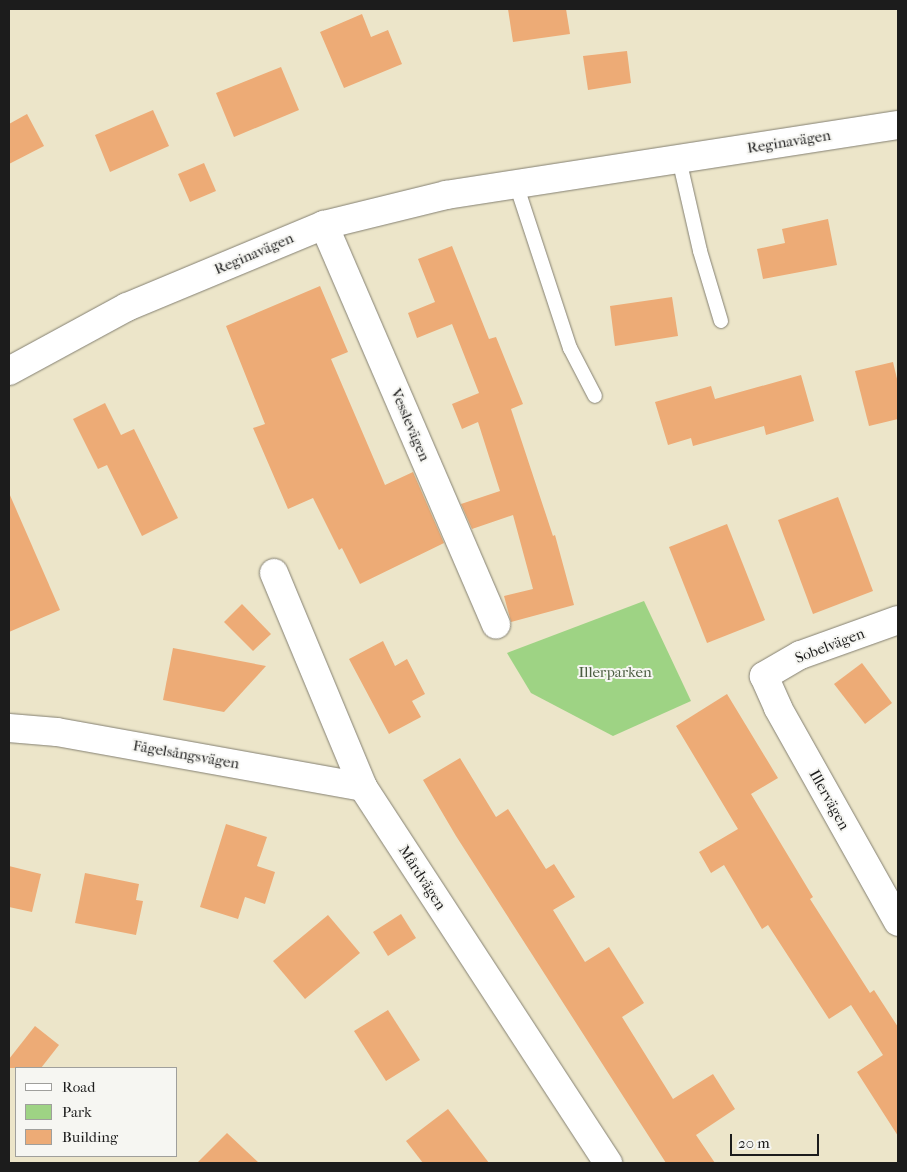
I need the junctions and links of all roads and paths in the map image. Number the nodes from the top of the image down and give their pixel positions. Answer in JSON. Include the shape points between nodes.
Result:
{"nodes":[{"id":1,"x":898,"y":125,"type":"edge"},
{"id":2,"x":679,"y":159,"type":"junction"},
{"id":3,"x":516,"y":184,"type":"junction"},
{"id":4,"x":324,"y":225,"type":"junction"},
{"id":5,"x":721,"y":321,"type":"dead end"},
{"id":6,"x":9,"y":370,"type":"edge"},
{"id":7,"x":595,"y":396,"type":"dead end"},
{"id":8,"x":274,"y":573,"type":"dead end"},
{"id":9,"x":898,"y":620,"type":"edge"},
{"id":10,"x":496,"y":625,"type":"dead end"},
{"id":11,"x":764,"y":676,"type":"joint"},
{"id":12,"x":9,"y":728,"type":"edge"},
{"id":13,"x":363,"y":787,"type":"junction"},
{"id":14,"x":898,"y":922,"type":"edge"},
{"id":15,"x":608,"y":1163,"type":"edge"}],
"edges":[{"from":1,"to":2,"type":"street","name":"Reginavägen"},
{"from":2,"to":3,"type":"street","name":"Reginavägen"},
{"from":2,"to":5,"type":"lane","via":[[700,251]]},
{"from":3,"to":4,"type":"street","name":"Reginavägen","via":[[446,195]]},
{"from":3,"to":7,"type":"lane","via":[[570,348]]},
{"from":4,"to":6,"type":"street","name":"Reginavägen","via":[[127,307]]},
{"from":4,"to":10,"type":"street","name":"Vesslevägen"},
{"from":8,"to":13,"type":"street","name":"Mårdvägen"},
{"from":9,"to":11,"type":"street","name":"Sobelvägen","via":[[800,656]]},
{"from":11,"to":14,"type":"street","name":"Illervägen","via":[[778,708]]},
{"from":12,"to":13,"type":"street","name":"Fågelsångsvägen","via":[[58,732]]},
{"from":13,"to":15,"type":"street","name":"Mårdvägen"}]}
